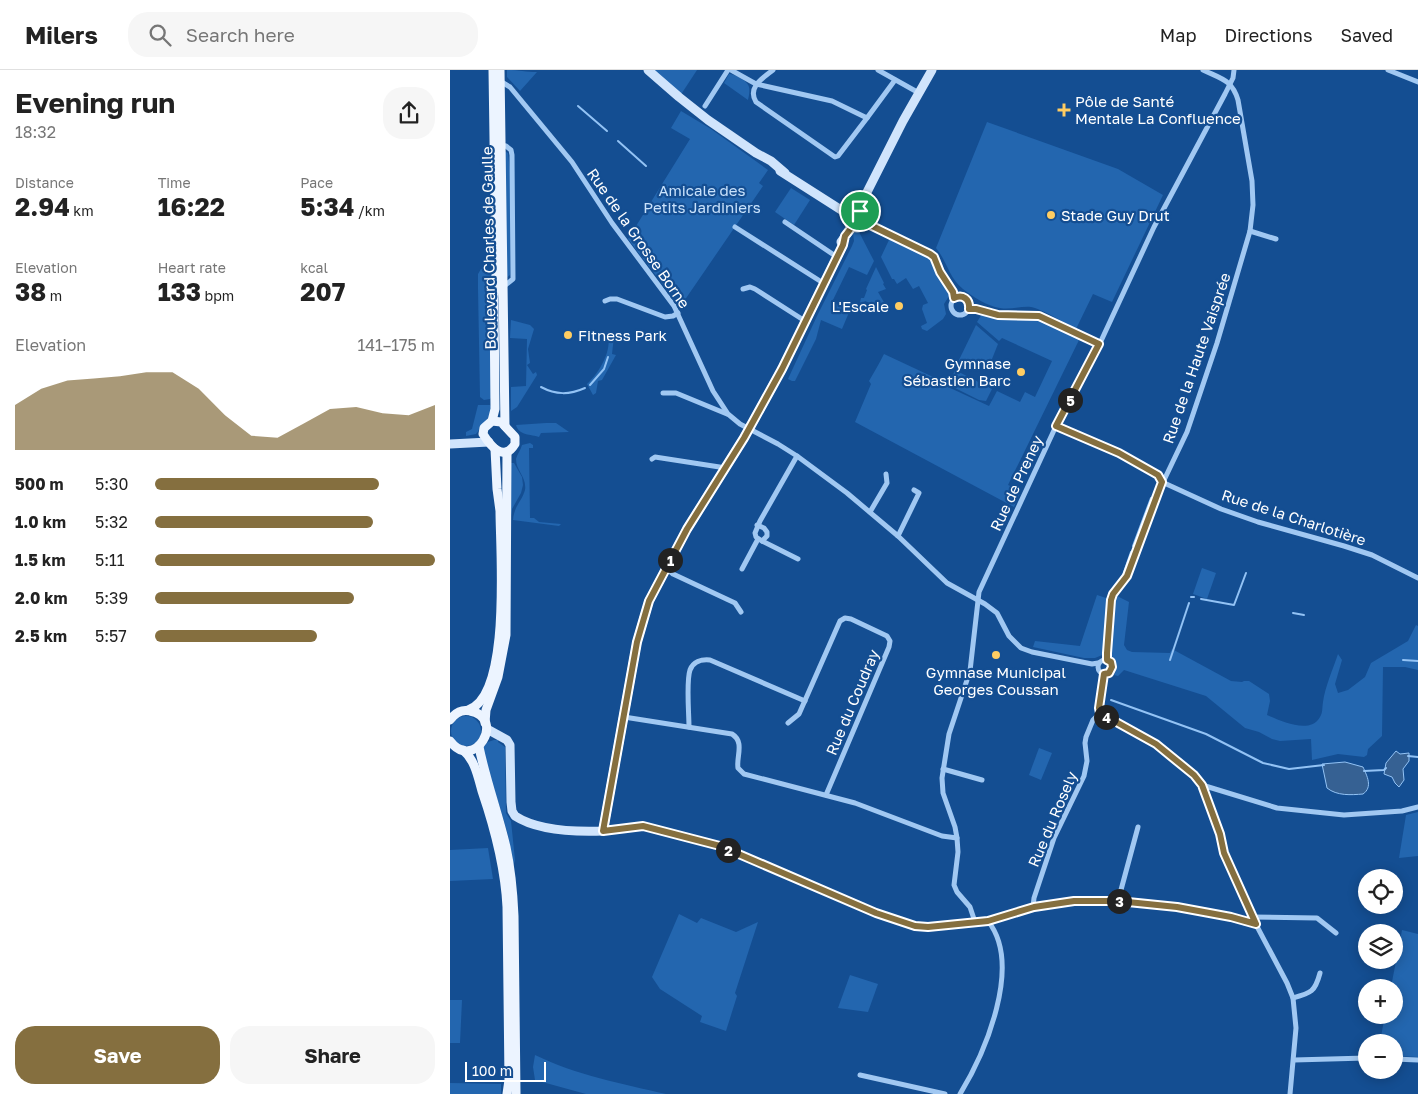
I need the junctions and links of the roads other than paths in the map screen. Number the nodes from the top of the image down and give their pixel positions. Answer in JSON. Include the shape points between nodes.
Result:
{"nodes":[{"id":1,"x":493,"y":70,"type":"edge"},
{"id":2,"x":500,"y":70,"type":"edge"},
{"id":3,"x":648,"y":70,"type":"edge"},
{"id":4,"x":730,"y":70,"type":"edge"},
{"id":5,"x":773,"y":70,"type":"edge"},
{"id":6,"x":878,"y":70,"type":"edge"},
{"id":7,"x":932,"y":70,"type":"edge"},
{"id":8,"x":1203,"y":70,"type":"edge"},
{"id":9,"x":1234,"y":70,"type":"edge"},
{"id":10,"x":1388,"y":70,"type":"edge"},
{"id":11,"x":500,"y":80,"type":"junction"},
{"id":12,"x":895,"y":80,"type":"junction"},
{"id":13,"x":1418,"y":82,"type":"edge"},
{"id":14,"x":756,"y":84,"type":"junction"},
{"id":15,"x":1230,"y":84,"type":"junction"},
{"id":16,"x":919,"y":94,"type":"junction"},
{"id":17,"x":705,"y":106,"type":"dead end"},
{"id":18,"x":867,"y":118,"type":"junction"},
{"id":19,"x":860,"y":211,"type":"junction"},
{"id":20,"x":849,"y":215,"type":"junction"},
{"id":21,"x":785,"y":222,"type":"dead end"},
{"id":22,"x":866,"y":222,"type":"junction"},
{"id":23,"x":735,"y":227,"type":"dead end"},
{"id":24,"x":852,"y":227,"type":"junction"},
{"id":25,"x":1250,"y":231,"type":"junction"},
{"id":26,"x":844,"y":239,"type":"junction"},
{"id":27,"x":1276,"y":239,"type":"dead end"},
{"id":28,"x":834,"y":255,"type":"junction"},
{"id":29,"x":820,"y":281,"type":"junction"},
{"id":30,"x":743,"y":289,"type":"dead end"},
{"id":31,"x":954,"y":298,"type":"junction"},
{"id":32,"x":605,"y":301,"type":"dead end"},
{"id":33,"x":969,"y":309,"type":"junction"},
{"id":34,"x":678,"y":313,"type":"junction"},
{"id":35,"x":804,"y":320,"type":"junction"},
{"id":36,"x":1099,"y":344,"type":"junction"},
{"id":37,"x":663,"y":393,"type":"dead end"},
{"id":38,"x":728,"y":414,"type":"junction"},
{"id":39,"x":492,"y":421,"type":"junction"},
{"id":40,"x":505,"y":426,"type":"junction"},
{"id":41,"x":1056,"y":426,"type":"junction"},
{"id":42,"x":749,"y":429,"type":"junction"},
{"id":43,"x":483,"y":432,"type":"junction"},
{"id":44,"x":450,"y":439,"type":"edge"},
{"id":45,"x":450,"y":444,"type":"edge"},
{"id":46,"x":492,"y":445,"type":"junction"},
{"id":47,"x":506,"y":452,"type":"junction"},
{"id":48,"x":797,"y":456,"type":"junction"},
{"id":49,"x":652,"y":459,"type":"dead end"},
{"id":50,"x":726,"y":468,"type":"junction"},
{"id":51,"x":886,"y":474,"type":"dead end"},
{"id":52,"x":1162,"y":482,"type":"junction"},
{"id":53,"x":914,"y":490,"type":"dead end"},
{"id":54,"x":870,"y":512,"type":"junction"},
{"id":55,"x":757,"y":525,"type":"junction"},
{"id":56,"x":898,"y":536,"type":"junction"},
{"id":57,"x":760,"y":540,"type":"junction"},
{"id":58,"x":798,"y":559,"type":"dead end"},
{"id":59,"x":666,"y":568,"type":"junction"},
{"id":60,"x":742,"y":569,"type":"dead end"},
{"id":61,"x":1418,"y":578,"type":"edge"},
{"id":62,"x":977,"y":601,"type":"junction"},
{"id":63,"x":740,"y":612,"type":"dead end"},
{"id":64,"x":1107,"y":660,"type":"junction"},
{"id":65,"x":1098,"y":663,"type":"junction"},
{"id":66,"x":1104,"y":674,"type":"junction"},
{"id":67,"x":805,"y":701,"type":"junction"},
{"id":68,"x":468,"y":710,"type":"junction"},
{"id":69,"x":1100,"y":713,"type":"junction"},
{"id":70,"x":624,"y":717,"type":"junction"},
{"id":71,"x":451,"y":718,"type":"edge"},
{"id":72,"x":788,"y":723,"type":"dead end"},
{"id":73,"x":486,"y":726,"type":"junction"},
{"id":74,"x":688,"y":727,"type":"junction"},
{"id":75,"x":500,"y":737,"type":"junction"},
{"id":76,"x":485,"y":739,"type":"junction"},
{"id":77,"x":455,"y":747,"type":"edge"},
{"id":78,"x":478,"y":747,"type":"junction"},
{"id":79,"x":943,"y":769,"type":"junction"},
{"id":80,"x":982,"y":780,"type":"dead end"},
{"id":81,"x":1202,"y":785,"type":"junction"},
{"id":82,"x":826,"y":795,"type":"junction"},
{"id":83,"x":1418,"y":807,"type":"edge"},
{"id":84,"x":1138,"y":827,"type":"dead end"},
{"id":85,"x":603,"y":831,"type":"junction"},
{"id":86,"x":957,"y":838,"type":"junction"},
{"id":87,"x":1118,"y":901,"type":"junction"},
{"id":88,"x":1034,"y":907,"type":"junction"},
{"id":89,"x":1252,"y":917,"type":"junction"},
{"id":90,"x":988,"y":921,"type":"junction"},
{"id":91,"x":974,"y":922,"type":"junction"},
{"id":92,"x":1256,"y":924,"type":"junction"},
{"id":93,"x":1336,"y":933,"type":"dead end"},
{"id":94,"x":1320,"y":973,"type":"dead end"},
{"id":95,"x":1293,"y":998,"type":"junction"},
{"id":96,"x":1358,"y":1058,"type":"edge"},
{"id":97,"x":1403,"y":1059,"type":"edge"},
{"id":98,"x":1294,"y":1060,"type":"junction"},
{"id":99,"x":1418,"y":1060,"type":"edge"},
{"id":100,"x":860,"y":1075,"type":"dead end"},
{"id":101,"x":506,"y":1094,"type":"edge"},
{"id":102,"x":516,"y":1094,"type":"edge"},
{"id":103,"x":945,"y":1094,"type":"edge"},
{"id":104,"x":960,"y":1094,"type":"edge"},
{"id":105,"x":1290,"y":1094,"type":"edge"}],
"edges":[{"from":1,"to":39,"type":"main road","name":"Boulevard Charles de Gaulle","via":[[496,274],[495,409]]},
{"from":2,"to":11,"type":"main road","name":"Boulevard Charles de Gaulle"},
{"from":3,"to":20,"type":"street","via":[[676,102],[771,161]]},
{"from":4,"to":14,"type":"street"},
{"from":4,"to":17,"type":"street"},
{"from":5,"to":14,"type":"street"},
{"from":6,"to":12,"type":"street"},
{"from":7,"to":16,"type":"street"},
{"from":8,"to":15,"type":"street"},
{"from":9,"to":15,"type":"street","name":"Rue de Preney"},
{"from":10,"to":13,"type":"street"},
{"from":11,"to":34,"type":"street","name":"Rue de la Grosse Borne","via":[[510,87],[572,162]]},
{"from":11,"to":40,"type":"main road","name":"Boulevard Charles de Gaulle"},
{"from":12,"to":16,"type":"street"},
{"from":12,"to":18,"type":"street"},
{"from":14,"to":18,"type":"street","via":[[832,101]]},
{"from":14,"to":18,"type":"street","via":[[752,97],[756,102],[834,157]]},
{"from":15,"to":25,"type":"street","name":"Rue de la Haute Vaisprée","via":[[1238,100],[1252,181]]},
{"from":15,"to":36,"type":"street","name":"Rue de Preney","via":[[1154,227]]},
{"from":16,"to":19,"type":"street"},
{"from":19,"to":20,"type":"street","via":[[855,210]]},
{"from":19,"to":22,"type":"street"},
{"from":20,"to":24,"type":"street"},
{"from":21,"to":28,"type":"street"},
{"from":22,"to":24,"type":"street","via":[[861,227]]},
{"from":22,"to":31,"type":"street","via":[[933,255]]},
{"from":23,"to":29,"type":"street"},
{"from":24,"to":26,"type":"street"},
{"from":25,"to":27,"type":"street"},
{"from":25,"to":52,"type":"street","name":"Rue de la Haute Vaisprée","via":[[1199,398],[1179,450]]},
{"from":26,"to":28,"type":"street"},
{"from":26,"to":35,"type":"street"},
{"from":28,"to":29,"type":"street"},
{"from":29,"to":35,"type":"street"},
{"from":30,"to":35,"type":"street","via":[[756,289]]},
{"from":31,"to":33,"type":"street","via":[[966,298]]},
{"from":31,"to":33,"type":"street","via":[[951,304],[954,313],[963,315]]},
{"from":32,"to":34,"type":"street","via":[[616,299],[665,317]]},
{"from":33,"to":36,"type":"street","via":[[998,315],[1039,316]]},
{"from":34,"to":38,"type":"street","name":"Rue de la Grosse Borne"},
{"from":35,"to":42,"type":"street"},
{"from":36,"to":41,"type":"street","name":"Rue de Preney"},
{"from":37,"to":38,"type":"street","via":[[676,393]]},
{"from":38,"to":42,"type":"street","name":"Rue de la Grosse Borne"},
{"from":39,"to":40,"type":"main road"},
{"from":39,"to":43,"type":"main road"},
{"from":40,"to":47,"type":"main road","via":[[516,441],[514,447]]},
{"from":41,"to":52,"type":"street","name":"Rue de la Charlotière","via":[[1119,453],[1158,475]]},
{"from":41,"to":62,"type":"street","name":"Rue de Preney"},
{"from":42,"to":48,"type":"street","name":"Rue de la Grosse Borne"},
{"from":42,"to":50,"type":"street"},
{"from":43,"to":44,"type":"street","via":[[474,438]]},
{"from":43,"to":46,"type":"main road"},
{"from":45,"to":46,"type":"street"},
{"from":46,"to":47,"type":"main road","via":[[500,452]]},
{"from":46,"to":68,"type":"main road","via":[[500,511],[499,643],[484,697],[477,706]]},
{"from":47,"to":73,"type":"main road","via":[[506,635],[498,677],[486,710]]},
{"from":48,"to":54,"type":"street","name":"Rue de la Grosse Borne"},
{"from":48,"to":55,"type":"street"},
{"from":49,"to":50,"type":"street"},
{"from":50,"to":59,"type":"street"},
{"from":51,"to":54,"type":"street","via":[[887,482]]},
{"from":52,"to":61,"type":"street","name":"Rue de la Charlotière","via":[[1249,519],[1372,555]]},
{"from":52,"to":64,"type":"street","name":"Rue de la Haute Vaisprée","via":[[1127,576],[1113,594]]},
{"from":53,"to":56,"type":"street","via":[[919,493]]},
{"from":54,"to":56,"type":"street","name":"Rue de la Grosse Borne"},
{"from":55,"to":57,"type":"street","via":[[755,533]]},
{"from":55,"to":57,"type":"street","via":[[767,533],[766,538]]},
{"from":56,"to":62,"type":"street","name":"Rue de la Grosse Borne","via":[[947,583]]},
{"from":57,"to":58,"type":"street"},
{"from":57,"to":60,"type":"street"},
{"from":59,"to":63,"type":"street","via":[[735,603]]},
{"from":59,"to":70,"type":"street","via":[[652,595],[637,642]]},
{"from":62,"to":65,"type":"street","name":"Rue de la Grosse Borne","via":[[997,613],[1009,636],[1021,648]]},
{"from":62,"to":79,"type":"street","name":"Rue de Preney","via":[[970,672],[949,734]]},
{"from":64,"to":65,"type":"street"},
{"from":64,"to":66,"type":"street","via":[[1112,667],[1109,673]]},
{"from":65,"to":66,"type":"street","via":[[1098,670]]},
{"from":66,"to":69,"type":"street"},
{"from":67,"to":72,"type":"street","name":"Rue du Coudray","via":[[799,714]]},
{"from":67,"to":74,"type":"street","via":[[710,660],[703,660],[690,672]]},
{"from":67,"to":82,"type":"street","name":"Rue du Coudray","via":[[840,621],[851,619],[889,638],[889,647]]},
{"from":68,"to":71,"type":"main road"},
{"from":68,"to":73,"type":"main road","via":[[478,714]]},
{"from":69,"to":81,"type":"street","via":[[1156,744]]},
{"from":69,"to":88,"type":"street","name":"Rue du Rosely","via":[[1093,720],[1086,737],[1084,776],[1054,838],[1035,894]]},
{"from":70,"to":74,"type":"street"},
{"from":70,"to":85,"type":"street"},
{"from":73,"to":75,"type":"street"},
{"from":73,"to":76,"type":"main road"},
{"from":74,"to":82,"type":"street","via":[[736,736],[739,744],[737,765],[744,774]]},
{"from":75,"to":76,"type":"street"},
{"from":75,"to":85,"type":"street","via":[[510,745],[514,816],[555,829]]},
{"from":76,"to":78,"type":"main road"},
{"from":77,"to":78,"type":"main road","via":[[468,750]]},
{"from":77,"to":101,"type":"main road","via":[[471,759],[498,839],[506,883]]},
{"from":78,"to":102,"type":"main road","via":[[506,848],[512,886]]},
{"from":79,"to":80,"type":"street"},
{"from":79,"to":86,"type":"street","name":"Rue de Preney","via":[[943,793]]},
{"from":81,"to":83,"type":"street","via":[[1277,808],[1344,815]]},
{"from":81,"to":89,"type":"street","via":[[1224,853]]},
{"from":82,"to":86,"type":"street","via":[[942,836]]},
{"from":84,"to":87,"type":"street"},
{"from":85,"to":91,"type":"street","via":[[643,826],[720,846],[906,924],[928,927]]},
{"from":86,"to":91,"type":"street","name":"Rue de Preney","via":[[954,884],[970,907]]},
{"from":87,"to":88,"type":"street","via":[[1074,901]]},
{"from":87,"to":92,"type":"street","via":[[1177,907]]},
{"from":88,"to":90,"type":"street"},
{"from":89,"to":92,"type":"street"},
{"from":89,"to":93,"type":"street","via":[[1317,918]]},
{"from":90,"to":91,"type":"street"},
{"from":90,"to":104,"type":"street","via":[[997,935],[1002,965],[998,1003],[976,1066]]},
{"from":92,"to":95,"type":"street"},
{"from":94,"to":95,"type":"street","via":[[1312,992]]},
{"from":95,"to":98,"type":"street","via":[[1296,1028]]},
{"from":96,"to":98,"type":"street"},
{"from":97,"to":99,"type":"street"},
{"from":98,"to":105,"type":"street"},
{"from":100,"to":103,"type":"street"}]}
